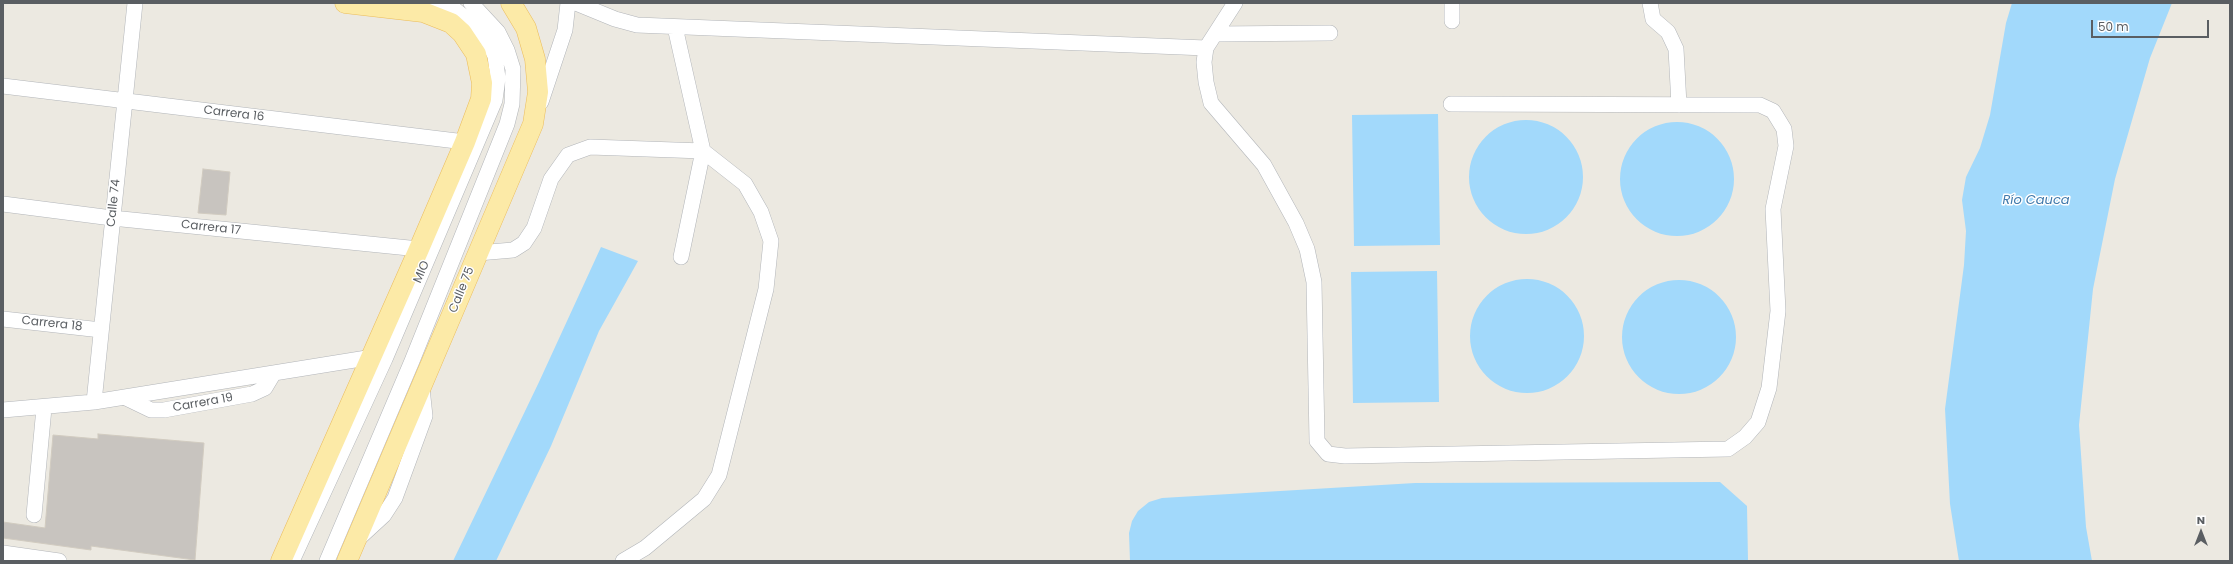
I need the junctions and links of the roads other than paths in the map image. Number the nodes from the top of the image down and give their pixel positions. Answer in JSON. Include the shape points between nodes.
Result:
{"nodes":[{"id":1,"x":135,"y":3,"type":"edge"},
{"id":2,"x":345,"y":3,"type":"edge"},
{"id":3,"x":433,"y":3,"type":"edge"},
{"id":4,"x":471,"y":3,"type":"edge"},
{"id":5,"x":568,"y":3,"type":"edge"},
{"id":6,"x":576,"y":3,"type":"edge"},
{"id":7,"x":1235,"y":3,"type":"edge"},
{"id":8,"x":1452,"y":3,"type":"edge"},
{"id":9,"x":1650,"y":3,"type":"edge"},
{"id":10,"x":515,"y":8,"type":"edge"},
{"id":11,"x":1452,"y":21,"type":"dead end"},
{"id":12,"x":675,"y":27,"type":"junction"},
{"id":13,"x":1330,"y":33,"type":"dead end"},
{"id":14,"x":1216,"y":34,"type":"junction"},
{"id":15,"x":1206,"y":48,"type":"junction"},
{"id":16,"x":3,"y":86,"type":"edge"},
{"id":17,"x":124,"y":101,"type":"junction"},
{"id":18,"x":1451,"y":104,"type":"dead end"},
{"id":19,"x":1679,"y":105,"type":"junction"},
{"id":20,"x":533,"y":124,"type":"junction"},
{"id":21,"x":465,"y":142,"type":"junction"},
{"id":22,"x":703,"y":151,"type":"junction"},
{"id":23,"x":3,"y":204,"type":"edge"},
{"id":24,"x":112,"y":218,"type":"junction"},
{"id":25,"x":419,"y":249,"type":"junction"},
{"id":26,"x":478,"y":253,"type":"junction"},
{"id":27,"x":682,"y":257,"type":"dead end"},
{"id":28,"x":3,"y":319,"type":"edge"},
{"id":29,"x":101,"y":330,"type":"junction"},
{"id":30,"x":373,"y":357,"type":"junction"},
{"id":31,"x":94,"y":402,"type":"junction"},
{"id":32,"x":44,"y":408,"type":"junction"},
{"id":33,"x":3,"y":410,"type":"edge"},
{"id":34,"x":34,"y":515,"type":"dead end"},
{"id":35,"x":3,"y":554,"type":"edge"},
{"id":36,"x":59,"y":561,"type":"edge"},
{"id":37,"x":281,"y":561,"type":"edge"},
{"id":38,"x":292,"y":561,"type":"edge"},
{"id":39,"x":326,"y":561,"type":"edge"},
{"id":40,"x":347,"y":561,"type":"edge"},
{"id":41,"x":623,"y":561,"type":"edge"}],
"edges":[{"from":1,"to":17,"type":"street","name":"Calle 74"},
{"from":2,"to":21,"type":"main road","via":[[433,15],[456,27],[472,45],[482,83],[481,99]]},
{"from":3,"to":38,"type":"street","name":"MIO","via":[[454,9],[477,27],[487,40],[495,56],[498,78],[495,100],[385,359]]},
{"from":4,"to":39,"type":"street","name":"MIO","via":[[498,32],[507,50],[512,69],[512,104],[504,131],[412,361]]},
{"from":5,"to":20,"type":"street","via":[[565,30]]},
{"from":6,"to":12,"type":"street","via":[[637,25]]},
{"from":7,"to":14,"type":"street"},
{"from":8,"to":11,"type":"street"},
{"from":9,"to":19,"type":"street","via":[[1654,19],[1668,32],[1676,49]]},
{"from":10,"to":20,"type":"main road","name":"Calle 75","via":[[528,33],[535,59],[538,92]]},
{"from":12,"to":15,"type":"street"},
{"from":12,"to":22,"type":"street"},
{"from":13,"to":14,"type":"street"},
{"from":14,"to":15,"type":"street"},
{"from":15,"to":19,"type":"street","via":[[1204,62],[1211,102],[1264,165],[1296,223],[1307,249],[1314,282],[1317,441],[1328,454],[1345,456],[1728,449],[1745,438],[1758,422],[1769,388],[1778,311],[1773,208],[1786,146],[1784,129],[1773,111],[1760,105]]},
{"from":16,"to":17,"type":"street","name":"Carrera 16"},
{"from":17,"to":21,"type":"street","name":"Carrera 16"},
{"from":17,"to":24,"type":"street","name":"Calle 74"},
{"from":18,"to":19,"type":"street"},
{"from":20,"to":26,"type":"main road","name":"Calle 75"},
{"from":21,"to":25,"type":"main road"},
{"from":22,"to":26,"type":"street","via":[[590,147],[568,155],[551,179],[534,228],[524,243],[513,250]]},
{"from":22,"to":27,"type":"street"},
{"from":22,"to":41,"type":"street","via":[[745,184],[761,212],[771,241],[766,289],[719,475],[704,499],[645,548]]},
{"from":23,"to":24,"type":"street","name":"Carrera 17"},
{"from":24,"to":25,"type":"street","name":"Carrera 17"},
{"from":24,"to":29,"type":"street","name":"Calle 74"},
{"from":25,"to":30,"type":"main road"},
{"from":26,"to":40,"type":"main road","name":"Calle 75"},
{"from":28,"to":29,"type":"street","name":"Carrera 18"},
{"from":29,"to":31,"type":"street","name":"Calle 74"},
{"from":30,"to":31,"type":"street","name":"Carrera 19"},
{"from":30,"to":37,"type":"main road"},
{"from":31,"to":32,"type":"street","name":"Carrera 19"},
{"from":32,"to":33,"type":"street","name":"Carrera 19"},
{"from":32,"to":34,"type":"street"},
{"from":35,"to":36,"type":"street"}]}
